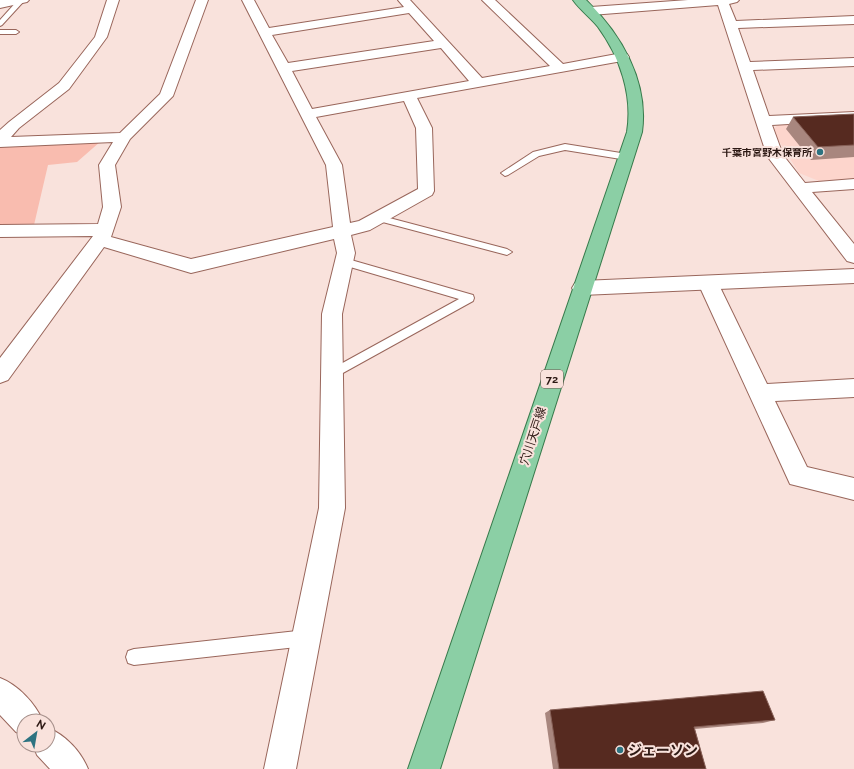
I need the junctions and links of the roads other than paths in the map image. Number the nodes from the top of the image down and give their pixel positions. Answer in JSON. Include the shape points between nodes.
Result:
{"nodes":[{"id":1,"x":113,"y":0,"type":"edge"},
{"id":2,"x":202,"y":0,"type":"edge"},
{"id":3,"x":488,"y":0,"type":"edge"},
{"id":4,"x":22,"y":1,"type":"edge"},
{"id":5,"x":253,"y":1,"type":"edge"},
{"id":6,"x":728,"y":1,"type":"edge"},
{"id":7,"x":0,"y":4,"type":"edge"},
{"id":8,"x":408,"y":4,"type":"edge"},
{"id":9,"x":585,"y":5,"type":"edge"},
{"id":10,"x":854,"y":20,"type":"edge"},
{"id":11,"x":0,"y":24,"type":"edge"},
{"id":12,"x":732,"y":25,"type":"junction"},
{"id":13,"x":0,"y":32,"type":"edge"},
{"id":14,"x":16,"y":32,"type":"dead end"},
{"id":15,"x":265,"y":32,"type":"junction"},
{"id":16,"x":443,"y":44,"type":"junction"},
{"id":17,"x":622,"y":57,"type":"junction"},
{"id":18,"x":854,"y":62,"type":"edge"},
{"id":19,"x":746,"y":66,"type":"junction"},
{"id":20,"x":284,"y":68,"type":"junction"},
{"id":21,"x":560,"y":68,"type":"junction"},
{"id":22,"x":478,"y":82,"type":"junction"},
{"id":23,"x":408,"y":95,"type":"junction"},
{"id":24,"x":308,"y":114,"type":"junction"},
{"id":25,"x":854,"y":116,"type":"edge"},
{"id":26,"x":764,"y":120,"type":"junction"},
{"id":27,"x":124,"y":137,"type":"junction"},
{"id":28,"x":0,"y":139,"type":"edge"},
{"id":29,"x":0,"y":142,"type":"edge"},
{"id":30,"x":627,"y":157,"type":"junction"},
{"id":31,"x":505,"y":173,"type":"dead end"},
{"id":32,"x":854,"y":184,"type":"edge"},
{"id":33,"x":800,"y":188,"type":"junction"},
{"id":34,"x":378,"y":218,"type":"junction"},
{"id":35,"x":0,"y":230,"type":"edge"},
{"id":36,"x":342,"y":232,"type":"junction"},
{"id":37,"x":102,"y":235,"type":"junction"},
{"id":38,"x":507,"y":252,"type":"dead end"},
{"id":39,"x":854,"y":257,"type":"edge"},
{"id":40,"x":344,"y":262,"type":"junction"},
{"id":41,"x":854,"y":276,"type":"edge"},
{"id":42,"x":708,"y":283,"type":"junction"},
{"id":43,"x":582,"y":288,"type":"junction"},
{"id":44,"x":0,"y":374,"type":"edge"},
{"id":45,"x":332,"y":374,"type":"junction"},
{"id":46,"x":854,"y":388,"type":"edge"},
{"id":47,"x":760,"y":393,"type":"junction"},
{"id":48,"x":854,"y":489,"type":"edge"},
{"id":49,"x":306,"y":638,"type":"junction"},
{"id":50,"x":134,"y":657,"type":"dead end"},
{"id":51,"x":0,"y":693,"type":"edge"},
{"id":52,"x":19,"y":713,"type":"edge"},
{"id":53,"x":56,"y":752,"type":"edge"},
{"id":54,"x":72,"y":769,"type":"edge"},
{"id":55,"x":280,"y":769,"type":"edge"},
{"id":56,"x":424,"y":769,"type":"edge"}],
"edges":[{"from":1,"to":28,"type":"street","via":[[101,37],[64,86]]},
{"from":2,"to":27,"type":"street","via":[[166,96]]},
{"from":3,"to":21,"type":"street"},
{"from":4,"to":7,"type":"street"},
{"from":4,"to":11,"type":"lane"},
{"from":5,"to":15,"type":"street"},
{"from":6,"to":9,"type":"street"},
{"from":6,"to":12,"type":"street"},
{"from":8,"to":15,"type":"street"},
{"from":8,"to":16,"type":"street"},
{"from":9,"to":17,"type":"main road","name":"穴川天戸線","number":"72","via":[[615,42]]},
{"from":10,"to":12,"type":"street"},
{"from":12,"to":19,"type":"street"},
{"from":13,"to":14,"type":"lane"},
{"from":15,"to":20,"type":"street"},
{"from":16,"to":20,"type":"street"},
{"from":16,"to":22,"type":"street"},
{"from":17,"to":21,"type":"street"},
{"from":17,"to":30,"type":"main road","name":"穴川天戸線","number":"72","via":[[631,76],[635,96],[636,118]]},
{"from":18,"to":19,"type":"street"},
{"from":19,"to":26,"type":"street"},
{"from":20,"to":24,"type":"street"},
{"from":21,"to":22,"type":"street"},
{"from":22,"to":23,"type":"street"},
{"from":23,"to":24,"type":"street"},
{"from":23,"to":34,"type":"street","via":[[424,128],[426,191]]},
{"from":24,"to":36,"type":"street","via":[[334,165]]},
{"from":25,"to":26,"type":"street"},
{"from":26,"to":33,"type":"street","via":[[775,156]]},
{"from":27,"to":29,"type":"street"},
{"from":27,"to":37,"type":"street","via":[[107,165],[112,207]]},
{"from":30,"to":31,"type":"lane","via":[[565,147],[536,154]]},
{"from":30,"to":43,"type":"main road","name":"穴川天戸線","number":"72"},
{"from":32,"to":33,"type":"street"},
{"from":33,"to":39,"type":"street"},
{"from":34,"to":36,"type":"street","via":[[364,226]]},
{"from":34,"to":38,"type":"lane"},
{"from":35,"to":37,"type":"street"},
{"from":36,"to":37,"type":"street","via":[[191,266]]},
{"from":36,"to":40,"type":"street","via":[[346,253]]},
{"from":37,"to":44,"type":"street"},
{"from":40,"to":45,"type":"street","via":[[332,314]]},
{"from":40,"to":45,"type":"lane","via":[[469,298]]},
{"from":41,"to":42,"type":"street"},
{"from":42,"to":43,"type":"street"},
{"from":42,"to":47,"type":"street"},
{"from":43,"to":56,"type":"main road","name":"穴川天戸線","number":"72"},
{"from":45,"to":49,"type":"street","via":[[332,508]]},
{"from":46,"to":47,"type":"street"},
{"from":47,"to":48,"type":"street","via":[[799,476]]},
{"from":49,"to":50,"type":"lane"},
{"from":49,"to":55,"type":"street"},
{"from":51,"to":52,"type":"street"},
{"from":53,"to":54,"type":"street"}]}
